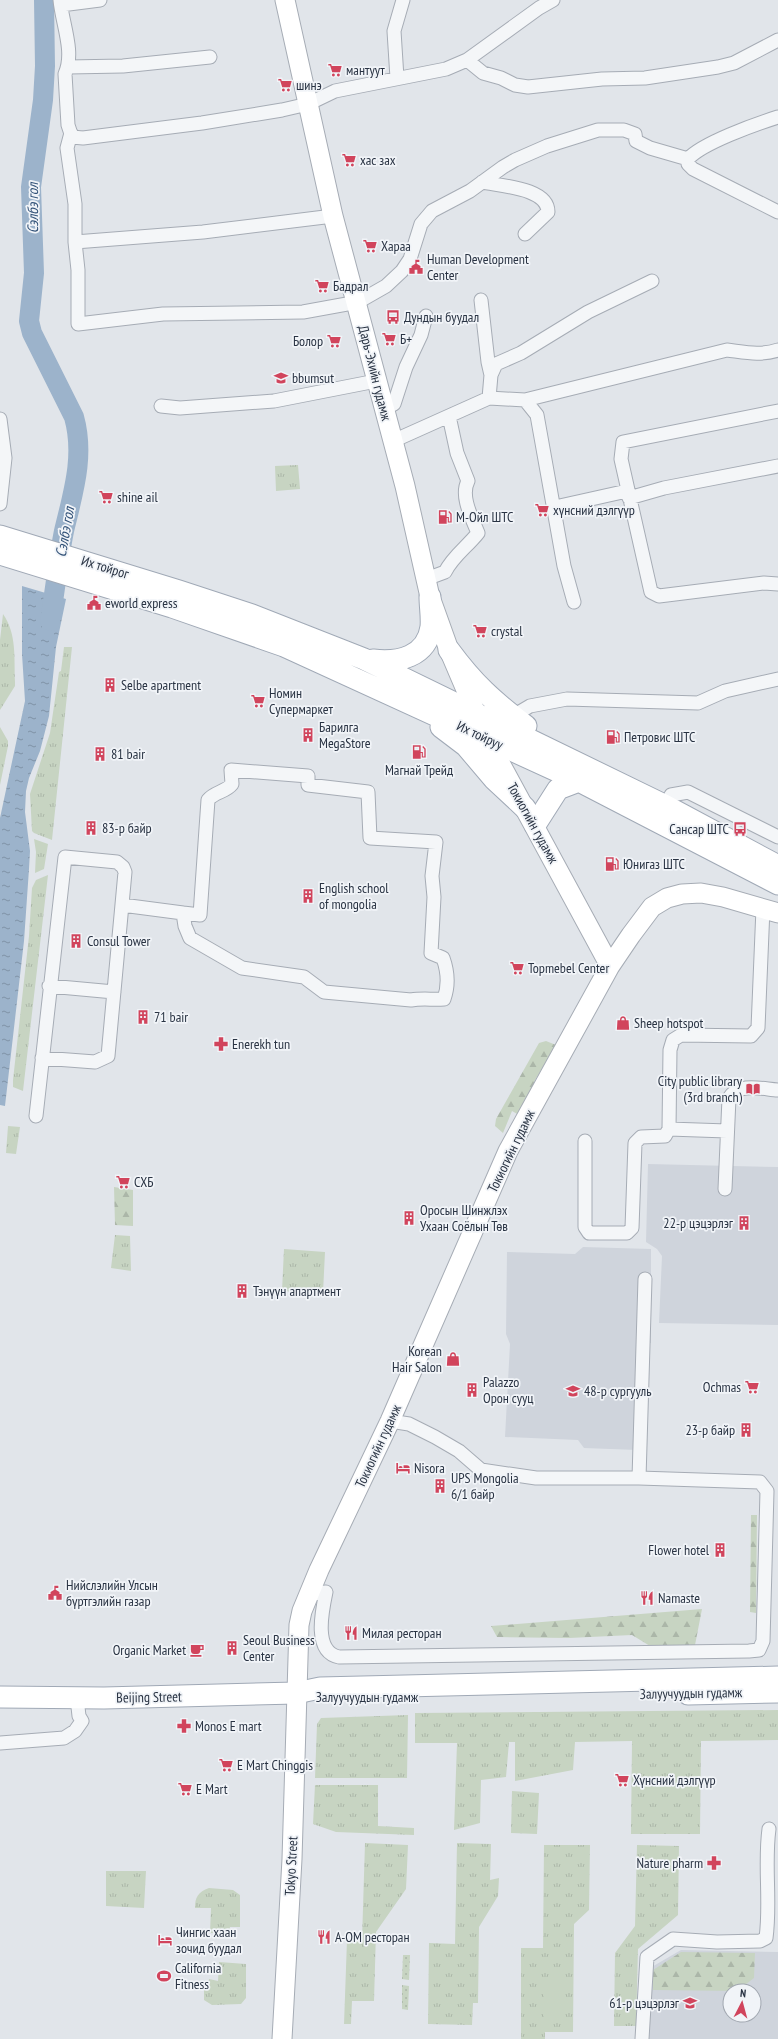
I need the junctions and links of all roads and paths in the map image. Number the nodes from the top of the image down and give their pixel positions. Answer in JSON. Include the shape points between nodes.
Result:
{"nodes":[{"id":1,"x":100,"y":0,"type":"edge"},
{"id":2,"x":285,"y":0,"type":"edge"},
{"id":3,"x":403,"y":0,"type":"edge"},
{"id":4,"x":554,"y":0,"type":"edge"},
{"id":5,"x":60,"y":3,"type":"edge"},
{"id":6,"x":778,"y":40,"type":"edge"},
{"id":7,"x":210,"y":57,"type":"dead end"},
{"id":8,"x":467,"y":60,"type":"junction"},
{"id":9,"x":68,"y":67,"type":"junction"},
{"id":10,"x":398,"y":78,"type":"junction"},
{"id":11,"x":308,"y":104,"type":"junction"},
{"id":12,"x":778,"y":117,"type":"edge"},
{"id":13,"x":71,"y":133,"type":"junction"},
{"id":14,"x":688,"y":159,"type":"junction"},
{"id":15,"x":482,"y":182,"type":"junction"},
{"id":16,"x":778,"y":212,"type":"edge"},
{"id":17,"x":333,"y":216,"type":"junction"},
{"id":18,"x":525,"y":234,"type":"dead end"},
{"id":19,"x":75,"y":242,"type":"junction"},
{"id":20,"x":652,"y":281,"type":"dead end"},
{"id":21,"x":481,"y":300,"type":"dead end"},
{"id":22,"x":358,"y":302,"type":"junction"},
{"id":23,"x":426,"y":316,"type":"dead end"},
{"id":24,"x":778,"y":350,"type":"edge"},
{"id":25,"x":491,"y":375,"type":"junction"},
{"id":26,"x":376,"y":381,"type":"junction"},
{"id":27,"x":489,"y":398,"type":"junction"},
{"id":28,"x":525,"y":400,"type":"junction"},
{"id":29,"x":161,"y":406,"type":"dead end"},
{"id":30,"x":384,"y":409,"type":"junction"},
{"id":31,"x":778,"y":411,"type":"edge"},
{"id":32,"x":449,"y":416,"type":"junction"},
{"id":33,"x":0,"y":419,"type":"edge"},
{"id":34,"x":393,"y":441,"type":"junction"},
{"id":35,"x":778,"y":466,"type":"edge"},
{"id":36,"x":628,"y":494,"type":"junction"},
{"id":37,"x":0,"y":504,"type":"edge"},
{"id":38,"x":555,"y":507,"type":"junction"},
{"id":39,"x":3,"y":546,"type":"edge"},
{"id":40,"x":778,"y":584,"type":"edge"},
{"id":41,"x":428,"y":588,"type":"junction"},
{"id":42,"x":176,"y":599,"type":"junction"},
{"id":43,"x":574,"y":602,"type":"dead end"},
{"id":44,"x":449,"y":650,"type":"junction"},
{"id":45,"x":364,"y":658,"type":"junction"},
{"id":46,"x":778,"y":679,"type":"edge"},
{"id":47,"x":415,"y":705,"type":"junction"},
{"id":48,"x":476,"y":712,"type":"junction"},
{"id":49,"x":513,"y":716,"type":"junction"},
{"id":50,"x":487,"y":739,"type":"junction"},
{"id":51,"x":572,"y":760,"type":"junction"},
{"id":52,"x":579,"y":781,"type":"junction"},
{"id":53,"x":666,"y":806,"type":"junction"},
{"id":54,"x":530,"y":817,"type":"junction"},
{"id":55,"x":778,"y":837,"type":"edge"},
{"id":56,"x":778,"y":866,"type":"edge"},
{"id":57,"x":778,"y":884,"type":"edge"},
{"id":58,"x":122,"y":905,"type":"junction"},
{"id":59,"x":770,"y":910,"type":"edge"},
{"id":60,"x":183,"y":913,"type":"junction"},
{"id":61,"x":610,"y":966,"type":"junction"},
{"id":62,"x":49,"y":986,"type":"junction"},
{"id":63,"x":114,"y":992,"type":"junction"},
{"id":64,"x":42,"y":1058,"type":"junction"},
{"id":65,"x":778,"y":1090,"type":"edge"},
{"id":66,"x":36,"y":1116,"type":"dead end"},
{"id":67,"x":669,"y":1129,"type":"junction"},
{"id":68,"x":727,"y":1131,"type":"junction"},
{"id":69,"x":585,"y":1141,"type":"dead end"},
{"id":70,"x":725,"y":1189,"type":"dead end"},
{"id":71,"x":645,"y":1279,"type":"dead end"},
{"id":72,"x":390,"y":1421,"type":"junction"},
{"id":73,"x":639,"y":1478,"type":"junction"},
{"id":74,"x":772,"y":1577,"type":"edge"},
{"id":75,"x":308,"y":1594,"type":"junction"},
{"id":76,"x":778,"y":1677,"type":"edge"},
{"id":77,"x":778,"y":1692,"type":"edge"},
{"id":78,"x":296,"y":1693,"type":"junction"},
{"id":79,"x":1,"y":1698,"type":"edge"},
{"id":80,"x":77,"y":1698,"type":"junction"},
{"id":81,"x":0,"y":1743,"type":"edge"},
{"id":82,"x":769,"y":1829,"type":"dead end"},
{"id":83,"x":282,"y":2039,"type":"edge"},
{"id":84,"x":642,"y":2039,"type":"edge"}],
"edges":[{"from":1,"to":5,"type":"street"},
{"from":2,"to":11,"type":"main road","name":"Дарь-Эхийн гудамж"},
{"from":3,"to":10,"type":"street","via":[[394,31]]},
{"from":4,"to":8,"type":"street"},
{"from":5,"to":9,"type":"street","via":[[67,37]]},
{"from":6,"to":8,"type":"street","via":[[734,63],[718,67],[645,78],[528,86],[483,73]]},
{"from":7,"to":9,"type":"street","via":[[123,66]]},
{"from":8,"to":10,"type":"street","via":[[446,69]]},
{"from":9,"to":13,"type":"street","via":[[65,74],[68,125]]},
{"from":10,"to":11,"type":"street","via":[[335,91]]},
{"from":11,"to":13,"type":"street","via":[[195,124],[83,138],[72,137]]},
{"from":11,"to":17,"type":"main road","name":"Дарь-Эхийн гудамж"},
{"from":12,"to":14,"type":"street","via":[[700,149]]},
{"from":13,"to":19,"type":"street","via":[[68,148],[75,204]]},
{"from":14,"to":15,"type":"street","via":[[650,148],[636,141],[635,134],[624,130],[598,130],[547,146],[515,160]]},
{"from":14,"to":16,"type":"street","via":[[688,164],[693,169]]},
{"from":15,"to":18,"type":"street","via":[[521,189],[544,199],[548,205],[548,212]]},
{"from":15,"to":22,"type":"street","via":[[432,211],[421,224],[410,259],[402,271],[386,286]]},
{"from":17,"to":19,"type":"street","via":[[204,232]]},
{"from":17,"to":22,"type":"main road","name":"Дарь-Эхийн гудамж"},
{"from":19,"to":22,"type":"street","via":[[78,324],[163,314],[303,312]]},
{"from":20,"to":25,"type":"street","via":[[588,312],[521,353],[496,364]]},
{"from":21,"to":25,"type":"street"},
{"from":22,"to":26,"type":"main road","name":"Дарь-Эхийн гудамж"},
{"from":23,"to":30,"type":"street","via":[[394,404]]},
{"from":24,"to":28,"type":"street","via":[[757,353],[727,350]]},
{"from":25,"to":27,"type":"street"},
{"from":26,"to":29,"type":"street","via":[[274,401],[180,408]]},
{"from":26,"to":30,"type":"main road","name":"Дарь-Эхийн гудамж"},
{"from":27,"to":28,"type":"street"},
{"from":27,"to":32,"type":"street"},
{"from":28,"to":38,"type":"street","via":[[537,415]]},
{"from":30,"to":34,"type":"main road","name":"Дарь-Эхийн гудамж"},
{"from":31,"to":36,"type":"street","via":[[623,442],[621,459]]},
{"from":32,"to":34,"type":"street"},
{"from":32,"to":41,"type":"street","via":[[457,453],[468,481],[465,488],[467,501],[478,533]]},
{"from":33,"to":37,"type":"street","via":[[5,458]]},
{"from":34,"to":41,"type":"main road","name":"Дарь-Эхийн гудамж"},
{"from":35,"to":36,"type":"street"},
{"from":36,"to":38,"type":"street"},
{"from":36,"to":40,"type":"street","via":[[651,592],[659,596],[764,583]]},
{"from":38,"to":43,"type":"street","via":[[564,566]]},
{"from":39,"to":42,"type":"main road","name":"Их тойрог"},
{"from":41,"to":44,"type":"main road","name":"Дарь-Эхийн гудамж"},
{"from":41,"to":45,"type":"main road","via":[[431,627],[428,637],[414,654],[390,662]]},
{"from":42,"to":45,"type":"main road","name":"Их тойруу","via":[[252,615]]},
{"from":42,"to":47,"type":"main road","name":"Их тойруу"},
{"from":44,"to":48,"type":"main road","name":"Дарь-Эхийн гудамж"},
{"from":44,"to":49,"type":"main road","via":[[469,678]]},
{"from":45,"to":48,"type":"main road","name":"Их тойруу"},
{"from":46,"to":49,"type":"street","via":[[725,691],[698,703],[567,699],[530,706]]},
{"from":47,"to":50,"type":"main road","name":"Их тойруу"},
{"from":47,"to":54,"type":"main road","via":[[456,737],[480,760],[494,779]]},
{"from":48,"to":50,"type":"main road","name":"Дарь-Эхийн гудамж"},
{"from":48,"to":51,"type":"main road","name":"Их тойруу"},
{"from":49,"to":51,"type":"main road"},
{"from":50,"to":52,"type":"main road","name":"Их тойруу"},
{"from":50,"to":54,"type":"main road","name":"Токиогийн гудамж"},
{"from":51,"to":53,"type":"main road","name":"Их тойруу"},
{"from":52,"to":54,"type":"main road","via":[[558,789]]},
{"from":52,"to":57,"type":"main road","name":"Их тойруу"},
{"from":53,"to":55,"type":"street","via":[[671,795],[688,792]]},
{"from":53,"to":56,"type":"main road","name":"Их тойруу"},
{"from":54,"to":61,"type":"main road","name":"Токиогийн гудамж"},
{"from":58,"to":60,"type":"street"},
{"from":58,"to":62,"type":"street","via":[[125,872],[117,862],[65,857]]},
{"from":58,"to":63,"type":"street"},
{"from":59,"to":61,"type":"main road","via":[[701,893],[667,898],[646,913]]},
{"from":59,"to":67,"type":"street","via":[[758,1028],[751,1036],[682,1035],[673,1040],[670,1050]]},
{"from":60,"to":60,"type":"street","via":[[190,938],[242,968],[304,976],[324,992],[436,1000],[444,999],[447,991],[448,971],[443,958],[431,953],[434,897],[432,876],[436,842],[370,838],[368,792],[308,785],[308,776],[231,770],[232,784],[208,800],[200,915]]},
{"from":61,"to":72,"type":"main road","name":"Токиогийн гудамж","via":[[508,1151]]},
{"from":62,"to":63,"type":"street"},
{"from":62,"to":64,"type":"street"},
{"from":63,"to":64,"type":"street","via":[[108,1056],[95,1062]]},
{"from":64,"to":66,"type":"street"},
{"from":65,"to":68,"type":"street","via":[[745,1088],[732,1093],[728,1103]]},
{"from":67,"to":68,"type":"street"},
{"from":67,"to":69,"type":"street","via":[[665,1136],[641,1137],[635,1143],[632,1228],[627,1234],[589,1233],[585,1227]]},
{"from":68,"to":70,"type":"street"},
{"from":71,"to":73,"type":"street"},
{"from":72,"to":73,"type":"street","via":[[409,1424],[460,1451],[481,1470],[536,1478]]},
{"from":72,"to":75,"type":"main road","name":"Токиогийн гудамж"},
{"from":73,"to":74,"type":"street","via":[[756,1480],[763,1484],[767,1491]]},
{"from":74,"to":75,"type":"street","via":[[763,1641],[759,1650],[749,1651],[339,1657],[332,1656],[326,1650],[320,1622],[326,1592]]},
{"from":75,"to":78,"type":"main road","name":"Токиогийн гудамж","via":[[299,1625]]},
{"from":76,"to":78,"type":"main road","name":"Залуучуудын гудамж","via":[[320,1688]]},
{"from":77,"to":78,"type":"main road","name":"Залуучуудын гудамж","via":[[320,1699]]},
{"from":78,"to":80,"type":"main road","name":"Beijing Street"},
{"from":78,"to":83,"type":"main road","name":"Tokyo Street","via":[[292,1859]]},
{"from":79,"to":80,"type":"main road","name":"Beijing Street"},
{"from":80,"to":81,"type":"street","via":[[82,1721],[70,1735],[64,1738]]},
{"from":82,"to":84,"type":"street","via":[[766,1938],[760,1942],[673,1939],[647,1957]]}]}
